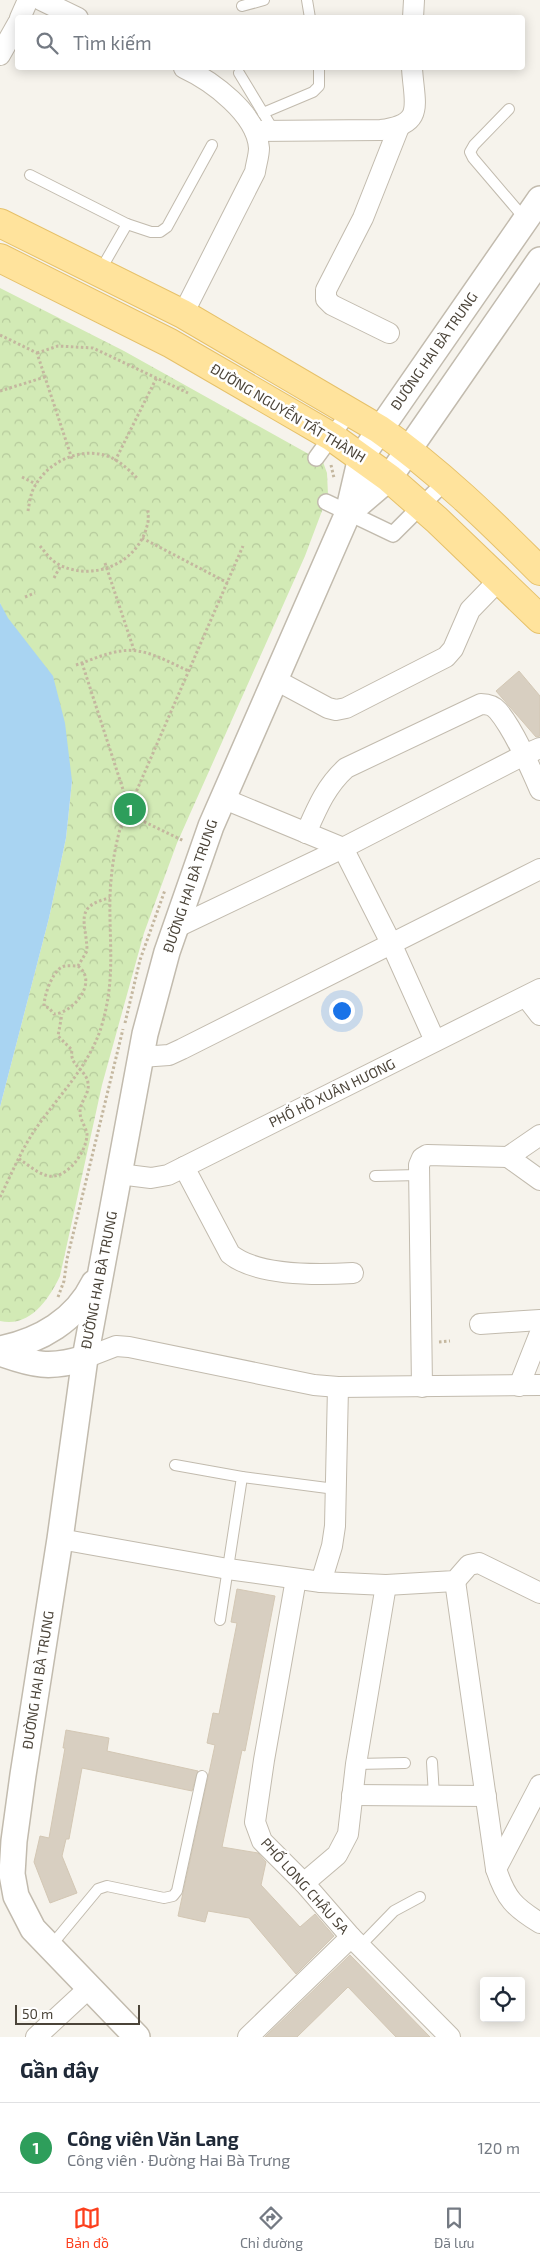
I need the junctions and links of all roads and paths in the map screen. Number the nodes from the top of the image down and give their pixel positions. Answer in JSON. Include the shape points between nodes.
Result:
{"nodes":[{"id":1,"x":28,"y":0,"type":"edge"},
{"id":2,"x":40,"y":0,"type":"edge"},
{"id":3,"x":264,"y":0,"type":"edge"},
{"id":4,"x":307,"y":0,"type":"edge"},
{"id":5,"x":414,"y":0,"type":"edge"},
{"id":6,"x":242,"y":6,"type":"dead end"},
{"id":7,"x":21,"y":15,"type":"edge"},
{"id":8,"x":72,"y":15,"type":"edge"},
{"id":9,"x":310,"y":15,"type":"edge"},
{"id":10,"x":413,"y":15,"type":"edge"},
{"id":11,"x":15,"y":28,"type":"edge"},
{"id":12,"x":0,"y":55,"type":"edge"},
{"id":13,"x":188,"y":70,"type":"edge"},
{"id":14,"x":319,"y":70,"type":"edge"},
{"id":15,"x":412,"y":70,"type":"edge"},
{"id":16,"x":239,"y":73,"type":"dead end"},
{"id":17,"x":509,"y":109,"type":"dead end"},
{"id":18,"x":263,"y":113,"type":"junction"},
{"id":19,"x":399,"y":127,"type":"junction"},
{"id":20,"x":265,"y":131,"type":"junction"},
{"id":21,"x":212,"y":145,"type":"dead end"},
{"id":22,"x":30,"y":175,"type":"dead end"},
{"id":23,"x":540,"y":199,"type":"edge"},
{"id":24,"x":526,"y":220,"type":"junction"},
{"id":25,"x":0,"y":223,"type":"edge"},
{"id":26,"x":127,"y":224,"type":"junction"},
{"id":27,"x":0,"y":258,"type":"edge"},
{"id":28,"x":540,"y":260,"type":"edge"},
{"id":29,"x":99,"y":272,"type":"junction"},
{"id":30,"x":184,"y":314,"type":"junction"},
{"id":31,"x":389,"y":333,"type":"dead end"},
{"id":32,"x":0,"y":335,"type":"edge"},
{"id":33,"x":37,"y":353,"type":"junction"},
{"id":34,"x":45,"y":377,"type":"junction"},
{"id":35,"x":156,"y":377,"type":"junction"},
{"id":36,"x":0,"y":391,"type":"edge"},
{"id":37,"x":188,"y":393,"type":"dead end"},
{"id":38,"x":350,"y":411,"type":"junction"},
{"id":39,"x":379,"y":429,"type":"junction"},
{"id":40,"x":324,"y":448,"type":"junction"},
{"id":41,"x":409,"y":450,"type":"junction"},
{"id":42,"x":72,"y":457,"type":"junction"},
{"id":43,"x":361,"y":457,"type":"junction"},
{"id":44,"x":115,"y":461,"type":"junction"},
{"id":45,"x":22,"y":477,"type":"dead end"},
{"id":46,"x":389,"y":478,"type":"junction"},
{"id":47,"x":138,"y":479,"type":"dead end"},
{"id":48,"x":446,"y":481,"type":"junction"},
{"id":49,"x":36,"y":484,"type":"junction"},
{"id":50,"x":326,"y":502,"type":"dead end"},
{"id":51,"x":422,"y":506,"type":"junction"},
{"id":52,"x":148,"y":510,"type":"dead end"},
{"id":53,"x":28,"y":511,"type":"dead end"},
{"id":54,"x":348,"y":513,"type":"junction"},
{"id":55,"x":142,"y":538,"type":"junction"},
{"id":56,"x":40,"y":546,"type":"dead end"},
{"id":57,"x":244,"y":546,"type":"dead end"},
{"id":58,"x":105,"y":563,"type":"dead end"},
{"id":59,"x":61,"y":565,"type":"junction"},
{"id":60,"x":107,"y":568,"type":"junction"},
{"id":61,"x":540,"y":571,"type":"edge"},
{"id":62,"x":54,"y":578,"type":"dead end"},
{"id":63,"x":500,"y":580,"type":"junction"},
{"id":64,"x":228,"y":583,"type":"junction"},
{"id":65,"x":35,"y":593,"type":"dead end"},
{"id":66,"x":25,"y":597,"type":"dead end"},
{"id":67,"x":540,"y":619,"type":"edge"},
{"id":68,"x":134,"y":650,"type":"junction"},
{"id":69,"x":82,"y":663,"type":"junction"},
{"id":70,"x":76,"y":665,"type":"dead end"},
{"id":71,"x":189,"y":671,"type":"junction"},
{"id":72,"x":274,"y":679,"type":"junction"},
{"id":73,"x":532,"y":751,"type":"edge"},
{"id":74,"x":540,"y":790,"type":"edge"},
{"id":75,"x":222,"y":798,"type":"junction"},
{"id":76,"x":129,"y":808,"type":"junction"},
{"id":77,"x":126,"y":814,"type":"junction"},
{"id":78,"x":306,"y":832,"type":"junction"},
{"id":79,"x":185,"y":842,"type":"dead end"},
{"id":80,"x":343,"y":848,"type":"junction"},
{"id":81,"x":540,"y":869,"type":"edge"},
{"id":82,"x":110,"y":898,"type":"junction"},
{"id":83,"x":175,"y":928,"type":"junction"},
{"id":84,"x":391,"y":944,"type":"junction"},
{"id":85,"x":78,"y":966,"type":"junction"},
{"id":86,"x":533,"y":993,"type":"edge"},
{"id":87,"x":62,"y":1014,"type":"junction"},
{"id":88,"x":540,"y":1015,"type":"edge"},
{"id":89,"x":435,"y":1041,"type":"junction"},
{"id":90,"x":140,"y":1058,"type":"junction"},
{"id":91,"x":80,"y":1070,"type":"junction"},
{"id":92,"x":540,"y":1135,"type":"edge"},
{"id":93,"x":508,"y":1157,"type":"junction"},
{"id":94,"x":19,"y":1159,"type":"junction"},
{"id":95,"x":184,"y":1166,"type":"junction"},
{"id":96,"x":119,"y":1174,"type":"junction"},
{"id":97,"x":419,"y":1175,"type":"junction"},
{"id":98,"x":374,"y":1176,"type":"dead end"},
{"id":99,"x":540,"y":1180,"type":"edge"},
{"id":100,"x":0,"y":1197,"type":"edge"},
{"id":101,"x":104,"y":1254,"type":"junction"},
{"id":102,"x":353,"y":1274,"type":"dead end"},
{"id":103,"x":540,"y":1320,"type":"edge"},
{"id":104,"x":480,"y":1324,"type":"dead end"},
{"id":105,"x":540,"y":1333,"type":"edge"},
{"id":106,"x":0,"y":1348,"type":"edge"},
{"id":107,"x":0,"y":1353,"type":"edge"},
{"id":108,"x":85,"y":1358,"type":"junction"},
{"id":109,"x":540,"y":1385,"type":"edge"},
{"id":110,"x":519,"y":1386,"type":"junction"},
{"id":111,"x":338,"y":1387,"type":"junction"},
{"id":112,"x":422,"y":1387,"type":"junction"},
{"id":113,"x":175,"y":1465,"type":"dead end"},
{"id":114,"x":242,"y":1477,"type":"junction"},
{"id":115,"x":335,"y":1489,"type":"junction"},
{"id":116,"x":60,"y":1539,"type":"junction"},
{"id":117,"x":228,"y":1569,"type":"junction"},
{"id":118,"x":296,"y":1579,"type":"junction"},
{"id":119,"x":455,"y":1581,"type":"junction"},
{"id":120,"x":321,"y":1582,"type":"junction"},
{"id":121,"x":386,"y":1585,"type":"junction"},
{"id":122,"x":540,"y":1593,"type":"edge"},
{"id":123,"x":220,"y":1620,"type":"dead end"},
{"id":124,"x":432,"y":1762,"type":"dead end"},
{"id":125,"x":405,"y":1763,"type":"dead end"},
{"id":126,"x":356,"y":1764,"type":"junction"},
{"id":127,"x":202,"y":1776,"type":"dead end"},
{"id":128,"x":540,"y":1785,"type":"edge"},
{"id":129,"x":352,"y":1795,"type":"junction"},
{"id":130,"x":434,"y":1796,"type":"junction"},
{"id":131,"x":486,"y":1796,"type":"junction"},
{"id":132,"x":496,"y":1869,"type":"junction"},
{"id":133,"x":304,"y":1883,"type":"junction"},
{"id":134,"x":420,"y":1897,"type":"dead end"},
{"id":135,"x":540,"y":1922,"type":"edge"},
{"id":136,"x":355,"y":1941,"type":"junction"},
{"id":137,"x":49,"y":1948,"type":"junction"},
{"id":138,"x":88,"y":1988,"type":"junction"},
{"id":139,"x":36,"y":2037,"type":"edge"},
{"id":140,"x":137,"y":2037,"type":"edge"},
{"id":141,"x":248,"y":2037,"type":"edge"},
{"id":142,"x":450,"y":2037,"type":"edge"}],
"edges":[{"from":1,"to":7,"type":"street"},
{"from":2,"to":8,"type":"street"},
{"from":3,"to":6,"type":"lane"},
{"from":4,"to":9,"type":"lane"},
{"from":5,"to":10,"type":"street"},
{"from":11,"to":12,"type":"street"},
{"from":13,"to":20,"type":"street","via":[[203,77]]},
{"from":14,"to":18,"type":"lane","via":[[319,86],[313,92]]},
{"from":15,"to":19,"type":"street","via":[[415,109],[410,121]]},
{"from":16,"to":18,"type":"lane"},
{"from":17,"to":24,"type":"lane","via":[[470,152]]},
{"from":18,"to":20,"type":"lane"},
{"from":19,"to":20,"type":"street"},
{"from":19,"to":31,"type":"street","via":[[363,218],[326,290],[326,299],[332,305]]},
{"from":20,"to":30,"type":"street","via":[[254,172]]},
{"from":21,"to":26,"type":"lane","via":[[167,227],[160,232],[151,232]]},
{"from":22,"to":26,"type":"lane"},
{"from":23,"to":24,"type":"street","name":"ĐƯỜNG HAI BÀ TRƯNG"},
{"from":24,"to":39,"type":"street","name":"ĐƯỜNG HAI BÀ TRƯNG"},
{"from":25,"to":29,"type":"main road"},
{"from":26,"to":29,"type":"lane"},
{"from":27,"to":40,"type":"main road","name":"ĐƯỜNG NGUYỄN TẤT THÀNH","via":[[170,343]]},
{"from":28,"to":41,"type":"street","name":"ĐƯỜNG HAI BÀ TRƯNG"},
{"from":29,"to":30,"type":"main road"},
{"from":30,"to":38,"type":"main road"},
{"from":32,"to":33,"type":"path"},
{"from":33,"to":34,"type":"path"},
{"from":33,"to":35,"type":"path","via":[[58,346],[94,348]]},
{"from":34,"to":36,"type":"path"},
{"from":34,"to":42,"type":"path"},
{"from":35,"to":37,"type":"path"},
{"from":35,"to":44,"type":"path"},
{"from":38,"to":39,"type":"main road"},
{"from":38,"to":40,"type":"street"},
{"from":39,"to":41,"type":"main road"},
{"from":39,"to":43,"type":"street","name":"ĐƯỜNG HAI BÀ TRƯNG"},
{"from":40,"to":43,"type":"main road","name":"ĐƯỜNG NGUYỄN TẤT THÀNH"},
{"from":41,"to":46,"type":"street","name":"ĐƯỜNG HAI BÀ TRƯNG"},
{"from":41,"to":48,"type":"main road"},
{"from":42,"to":44,"type":"path","via":[[92,453]]},
{"from":42,"to":49,"type":"path","via":[[55,463]]},
{"from":43,"to":46,"type":"main road","name":"ĐƯỜNG NGUYỄN TẤT THÀNH"},
{"from":43,"to":54,"type":"street","name":"ĐƯỜNG HAI BÀ TRƯNG"},
{"from":44,"to":47,"type":"path"},
{"from":45,"to":49,"type":"path"},
{"from":46,"to":51,"type":"main road","name":"ĐƯỜNG NGUYỄN TẤT THÀNH"},
{"from":46,"to":54,"type":"street","name":"ĐƯỜNG HAI BÀ TRƯNG"},
{"from":48,"to":51,"type":"street"},
{"from":48,"to":61,"type":"main road"},
{"from":49,"to":53,"type":"path"},
{"from":50,"to":54,"type":"street"},
{"from":51,"to":54,"type":"street","via":[[393,534]]},
{"from":51,"to":63,"type":"main road","name":"ĐƯỜNG NGUYỄN TẤT THÀNH"},
{"from":52,"to":55,"type":"path"},
{"from":54,"to":72,"type":"street","name":"ĐƯỜNG HAI BÀ TRƯNG"},
{"from":55,"to":60,"type":"path","via":[[130,554]]},
{"from":55,"to":64,"type":"path"},
{"from":56,"to":59,"type":"path"},
{"from":57,"to":64,"type":"path"},
{"from":58,"to":60,"type":"path"},
{"from":59,"to":60,"type":"path","via":[[94,572]]},
{"from":59,"to":62,"type":"path"},
{"from":60,"to":68,"type":"path"},
{"from":63,"to":67,"type":"main road","name":"ĐƯỜNG NGUYỄN TẤT THÀNH"},
{"from":63,"to":72,"type":"street","via":[[470,610],[453,649],[446,657],[346,708],[328,708]]},
{"from":64,"to":71,"type":"path"},
{"from":65,"to":66,"type":"path"},
{"from":68,"to":69,"type":"path"},
{"from":68,"to":71,"type":"path"},
{"from":69,"to":70,"type":"path"},
{"from":69,"to":76,"type":"path"},
{"from":71,"to":76,"type":"path"},
{"from":72,"to":75,"type":"street","name":"ĐƯỜNG HAI BÀ TRƯNG"},
{"from":73,"to":74,"type":"street"},
{"from":73,"to":78,"type":"street","via":[[498,711],[490,704],[481,704],[346,768],[325,792]]},
{"from":73,"to":80,"type":"street"},
{"from":75,"to":78,"type":"street"},
{"from":75,"to":83,"type":"street","name":"ĐƯỜNG HAI BÀ TRƯNG"},
{"from":76,"to":77,"type":"path"},
{"from":77,"to":79,"type":"path"},
{"from":77,"to":82,"type":"path","via":[[113,855]]},
{"from":78,"to":80,"type":"street"},
{"from":80,"to":83,"type":"street"},
{"from":80,"to":84,"type":"street"},
{"from":81,"to":84,"type":"street"},
{"from":82,"to":85,"type":"path","via":[[89,906],[84,919],[87,951]]},
{"from":82,"to":91,"type":"path","via":[[113,958],[109,996],[100,1029]]},
{"from":83,"to":90,"type":"street","name":"ĐƯỜNG HAI BÀ TRƯNG","via":[[158,980]]},
{"from":84,"to":89,"type":"street"},
{"from":84,"to":90,"type":"street","via":[[175,1052]]},
{"from":85,"to":87,"type":"path","via":[[83,970],[86,983],[84,992]]},
{"from":85,"to":87,"type":"path","via":[[63,966],[57,971],[44,1000],[44,1006],[54,1014]]},
{"from":86,"to":88,"type":"street"},
{"from":86,"to":89,"type":"street","name":"PHỐ HỒ XUÂN HƯƠNG"},
{"from":87,"to":91,"type":"path","via":[[58,1036],[72,1050],[73,1063]]},
{"from":89,"to":95,"type":"street","name":"PHỐ HỒ XUÂN HƯƠNG"},
{"from":90,"to":96,"type":"street","name":"ĐƯỜNG HAI BÀ TRƯNG"},
{"from":91,"to":94,"type":"path","via":[[41,1120]]},
{"from":91,"to":94,"type":"path","via":[[88,1084],[88,1092],[81,1102],[80,1114],[87,1135],[78,1162],[62,1173],[46,1176]]},
{"from":92,"to":93,"type":"street"},
{"from":93,"to":97,"type":"street","via":[[427,1155],[419,1165]]},
{"from":93,"to":99,"type":"street"},
{"from":94,"to":100,"type":"path"},
{"from":95,"to":96,"type":"street","name":"PHỐ HỒ XUÂN HƯƠNG","via":[[168,1175],[151,1178]]},
{"from":95,"to":102,"type":"street","via":[[230,1254],[236,1259],[296,1274]]},
{"from":96,"to":101,"type":"street","name":"ĐƯỜNG HAI BÀ TRƯNG"},
{"from":97,"to":98,"type":"lane"},
{"from":97,"to":112,"type":"street"},
{"from":101,"to":106,"type":"street","via":[[88,1294],[75,1311],[40,1336]]},
{"from":101,"to":108,"type":"street","name":"ĐƯỜNG HAI BÀ TRƯNG"},
{"from":103,"to":104,"type":"street"},
{"from":105,"to":110,"type":"street"},
{"from":107,"to":108,"type":"street","via":[[30,1364],[51,1366]]},
{"from":108,"to":111,"type":"street","via":[[116,1346],[129,1347]]},
{"from":108,"to":116,"type":"street","name":"ĐƯỜNG HAI BÀ TRƯNG"},
{"from":109,"to":110,"type":"street"},
{"from":110,"to":112,"type":"street"},
{"from":111,"to":112,"type":"street"},
{"from":111,"to":115,"type":"street"},
{"from":113,"to":114,"type":"lane"},
{"from":114,"to":115,"type":"lane"},
{"from":114,"to":117,"type":"lane"},
{"from":115,"to":120,"type":"street","via":[[332,1546]]},
{"from":116,"to":117,"type":"street"},
{"from":116,"to":137,"type":"street","name":"ĐƯỜNG HAI BÀ TRƯNG","via":[[23,1775],[12,1874],[23,1913]]},
{"from":117,"to":118,"type":"street"},
{"from":117,"to":123,"type":"lane"},
{"from":118,"to":120,"type":"street"},
{"from":118,"to":133,"type":"street","name":"PHỐ LONG CHÂU SA","via":[[255,1822],[262,1840]]},
{"from":119,"to":121,"type":"street"},
{"from":119,"to":122,"type":"street","via":[[469,1564],[479,1563]]},
{"from":119,"to":131,"type":"street"},
{"from":120,"to":121,"type":"street"},
{"from":121,"to":126,"type":"street"},
{"from":124,"to":130,"type":"lane"},
{"from":125,"to":126,"type":"lane"},
{"from":126,"to":129,"type":"street"},
{"from":127,"to":137,"type":"lane","via":[[177,1891],[173,1896],[164,1898],[108,1886],[98,1889]]},
{"from":128,"to":132,"type":"street"},
{"from":129,"to":130,"type":"street"},
{"from":129,"to":133,"type":"street","via":[[348,1834],[337,1855]]},
{"from":130,"to":131,"type":"street"},
{"from":131,"to":132,"type":"street"},
{"from":132,"to":135,"type":"street","via":[[515,1907]]},
{"from":133,"to":136,"type":"street","name":"PHỐ LONG CHÂU SA"},
{"from":134,"to":136,"type":"lane","via":[[394,1911]]},
{"from":136,"to":141,"type":"street"},
{"from":136,"to":142,"type":"street","name":"PHỐ LONG CHÂU SA"},
{"from":137,"to":138,"type":"street","name":"ĐƯỜNG HAI BÀ TRƯNG"},
{"from":138,"to":139,"type":"street"},
{"from":138,"to":140,"type":"street","name":"ĐƯỜNG HAI BÀ TRƯNG"}]}
